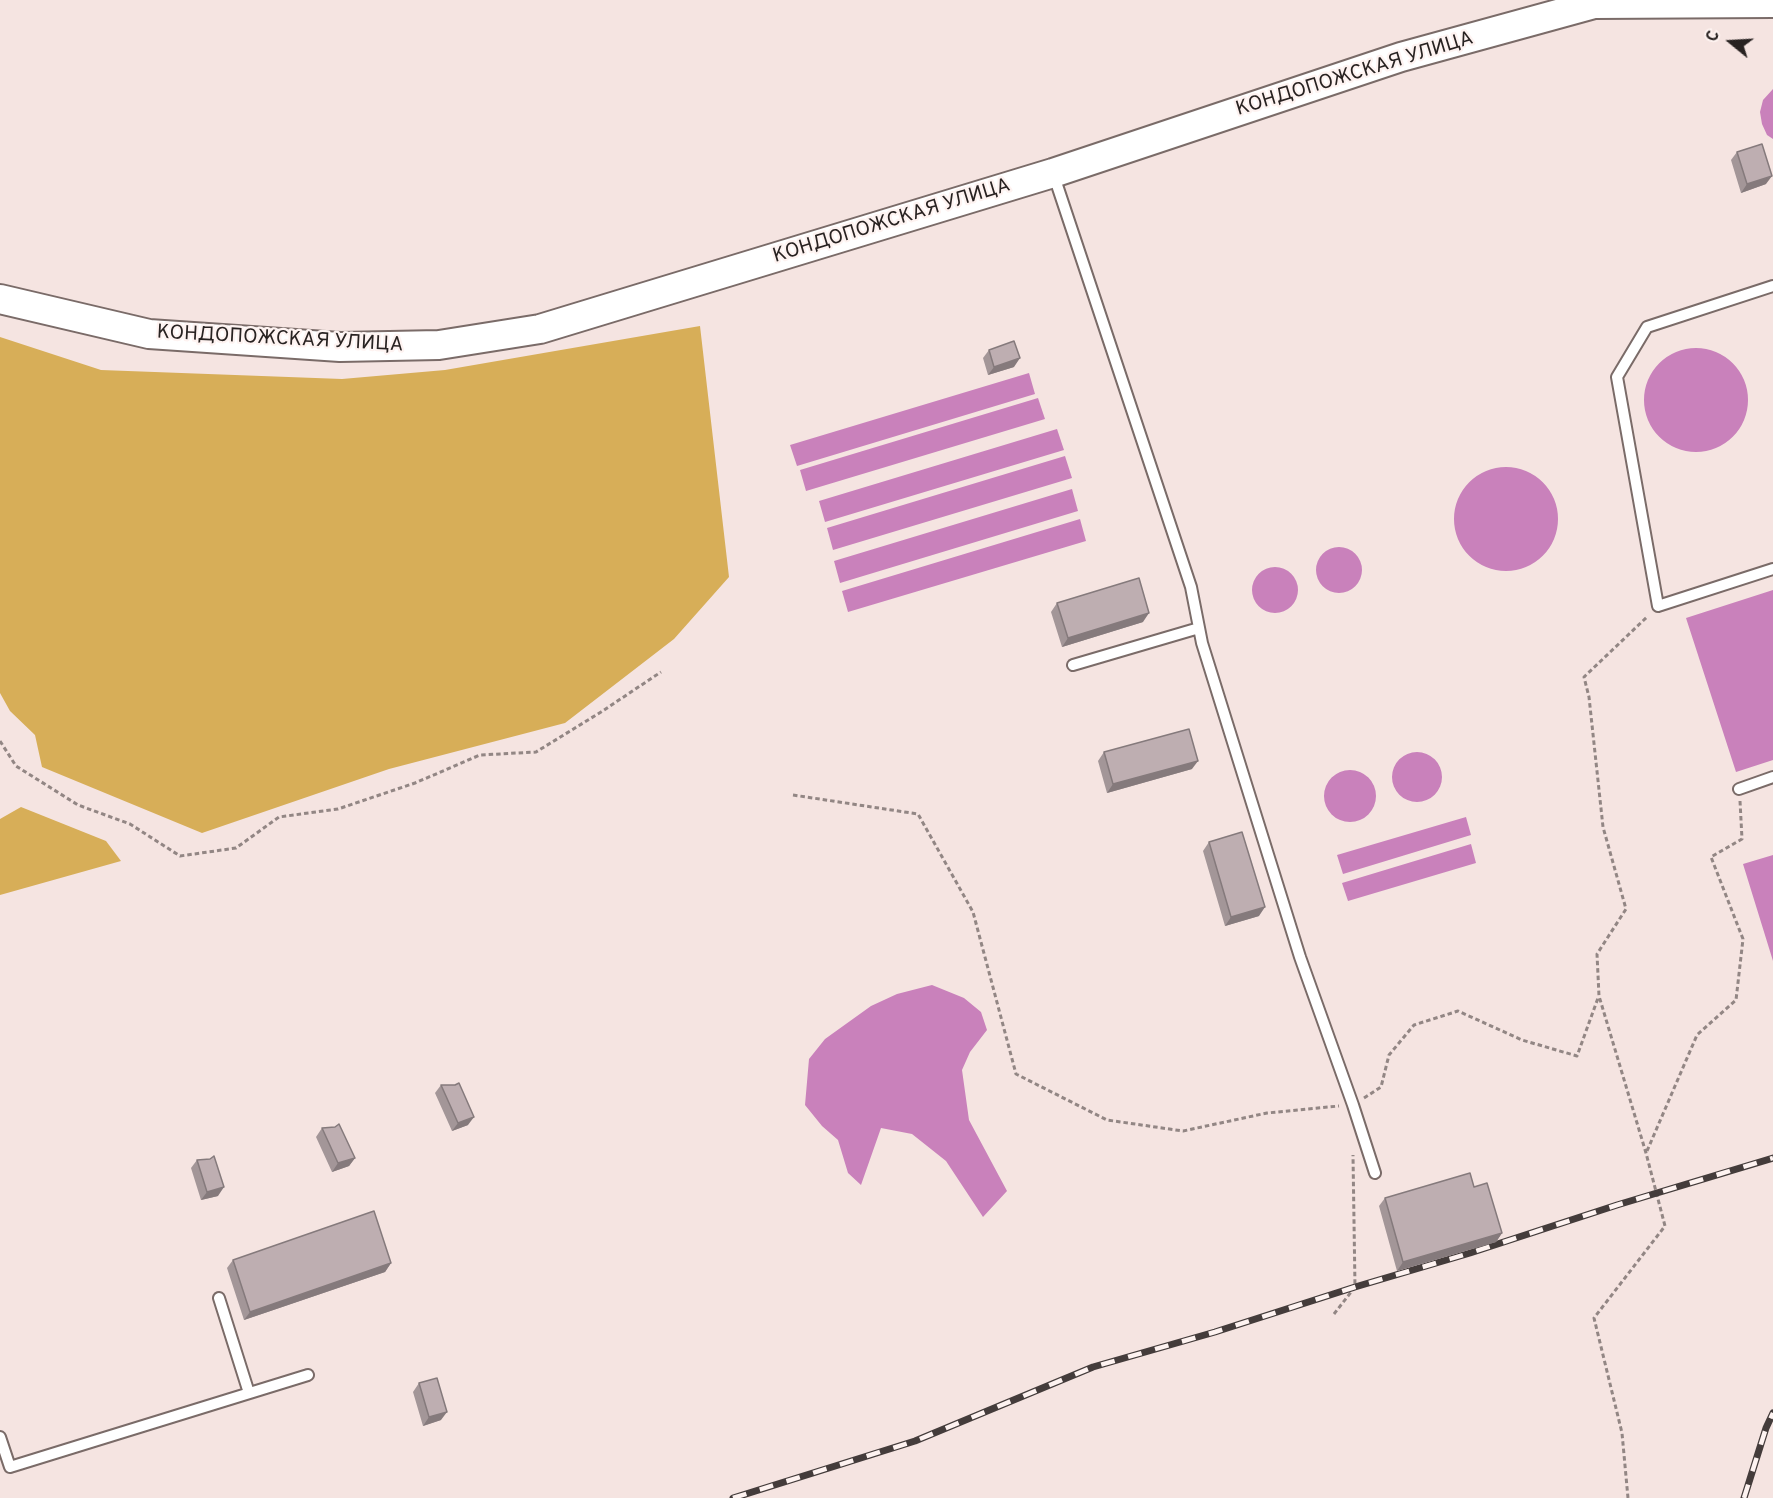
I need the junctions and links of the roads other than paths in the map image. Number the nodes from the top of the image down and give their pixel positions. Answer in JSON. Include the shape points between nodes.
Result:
{"nodes":[{"id":1,"x":1773,"y":3,"type":"edge"},
{"id":2,"x":1053,"y":173,"type":"junction"},
{"id":3,"x":1773,"y":286,"type":"edge"},
{"id":4,"x":0,"y":299,"type":"edge"},
{"id":5,"x":1773,"y":568,"type":"edge"},
{"id":6,"x":1199,"y":628,"type":"junction"},
{"id":7,"x":1073,"y":665,"type":"dead end"},
{"id":8,"x":1773,"y":777,"type":"edge"},
{"id":9,"x":1739,"y":789,"type":"road end"},
{"id":10,"x":1375,"y":1173,"type":"dead end"},
{"id":11,"x":219,"y":1298,"type":"dead end"},
{"id":12,"x":308,"y":1375,"type":"dead end"},
{"id":13,"x":249,"y":1393,"type":"junction"},
{"id":14,"x":0,"y":1437,"type":"edge"}],
"edges":[{"from":1,"to":2,"type":"street","name":"КОНДОПОЖСКАЯ УЛИЦА","via":[[1594,4],[1401,57]]},
{"from":2,"to":4,"type":"street","name":"КОНДОПОЖСКАЯ УЛИЦА","via":[[540,328],[439,345],[340,347],[149,334]]},
{"from":2,"to":6,"type":"lane","via":[[1191,587]]},
{"from":3,"to":5,"type":"lane","via":[[1647,327],[1617,378],[1658,606]]},
{"from":6,"to":7,"type":"lane"},
{"from":6,"to":10,"type":"lane","via":[[1300,957]]},
{"from":8,"to":9,"type":"lane"},
{"from":11,"to":13,"type":"lane"},
{"from":12,"to":13,"type":"lane"},
{"from":13,"to":14,"type":"lane","via":[[10,1467]]}]}
